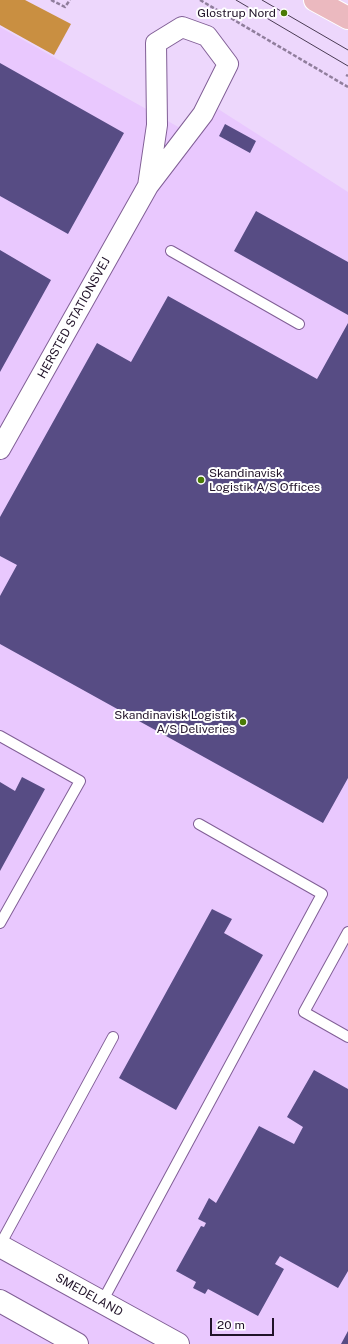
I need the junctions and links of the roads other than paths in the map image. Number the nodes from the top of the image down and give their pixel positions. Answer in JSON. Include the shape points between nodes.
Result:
{"nodes":[{"id":1,"x":316,"y":0,"type":"edge"},
{"id":2,"x":348,"y":18,"type":"edge"},
{"id":3,"x":148,"y":186,"type":"junction"},
{"id":4,"x":171,"y":251,"type":"dead end"},
{"id":5,"x":298,"y":324,"type":"dead end"},
{"id":6,"x":0,"y":449,"type":"edge"},
{"id":7,"x":0,"y":736,"type":"edge"},
{"id":8,"x":199,"y":824,"type":"dead end"},
{"id":9,"x":0,"y":923,"type":"edge"},
{"id":10,"x":348,"y":932,"type":"edge"},
{"id":11,"x":113,"y":1037,"type":"dead end"},
{"id":12,"x":348,"y":1037,"type":"edge"},
{"id":13,"x":0,"y":1246,"type":"edge"},
{"id":14,"x":0,"y":1301,"type":"edge"},
{"id":15,"x":102,"y":1302,"type":"junction"},
{"id":16,"x":76,"y":1344,"type":"edge"},
{"id":17,"x":178,"y":1344,"type":"edge"}],
"edges":[{"from":1,"to":2,"type":"main road"},
{"from":3,"to":3,"type":"street","name":"HERSTED STATIONSVEJ","via":[[157,125],[156,43],[182,27],[208,36],[228,64],[203,114]]},
{"from":3,"to":6,"type":"street","name":"HERSTED STATIONSVEJ"},
{"from":4,"to":5,"type":"lane"},
{"from":7,"to":9,"type":"lane","via":[[80,781]]},
{"from":8,"to":15,"type":"lane","via":[[322,894]]},
{"from":10,"to":12,"type":"lane","via":[[304,1012]]},
{"from":11,"to":13,"type":"lane"},
{"from":13,"to":15,"type":"street","name":"SMEDELAND"},
{"from":14,"to":16,"type":"street"},
{"from":15,"to":17,"type":"street","name":"SMEDELAND"}]}
